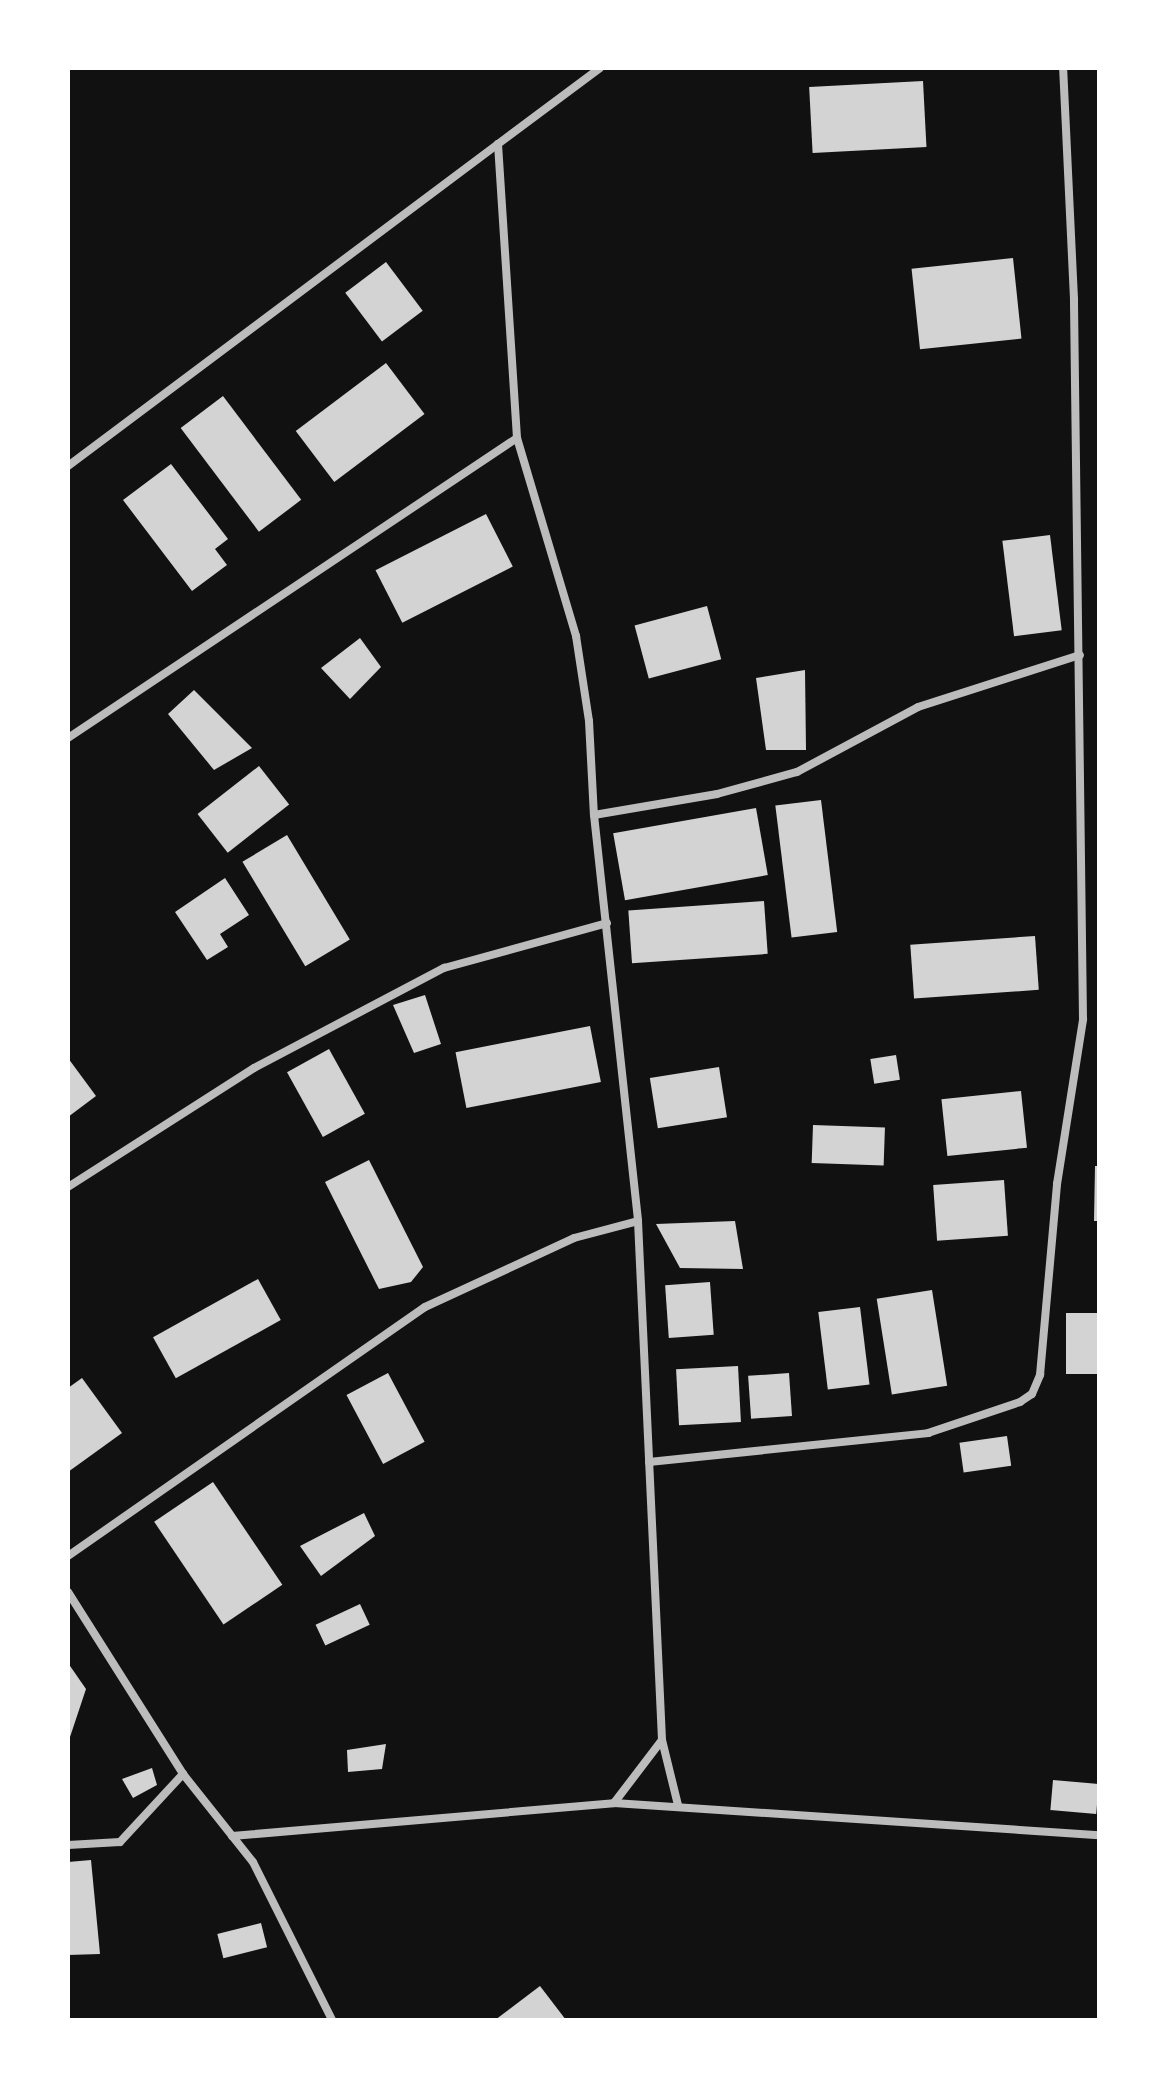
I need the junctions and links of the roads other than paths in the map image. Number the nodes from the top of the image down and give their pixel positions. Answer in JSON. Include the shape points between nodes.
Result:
{"nodes":[{"id":1,"x":600,"y":68,"type":"edge"},
{"id":2,"x":1063,"y":68,"type":"edge"},
{"id":3,"x":498,"y":144,"type":"junction"},
{"id":4,"x":517,"y":438,"type":"junction"},
{"id":5,"x":68,"y":466,"type":"edge"},
{"id":6,"x":1080,"y":655,"type":"junction"},
{"id":7,"x":68,"y":738,"type":"edge"},
{"id":8,"x":594,"y":815,"type":"junction"},
{"id":9,"x":607,"y":923,"type":"junction"},
{"id":10,"x":68,"y":1187,"type":"edge"},
{"id":11,"x":638,"y":1221,"type":"junction"},
{"id":12,"x":649,"y":1462,"type":"junction"},
{"id":13,"x":68,"y":1556,"type":"edge"},
{"id":14,"x":68,"y":1592,"type":"edge"},
{"id":15,"x":662,"y":1740,"type":"junction"},
{"id":16,"x":183,"y":1774,"type":"junction"},
{"id":17,"x":614,"y":1803,"type":"junction"},
{"id":18,"x":678,"y":1805,"type":"junction"},
{"id":19,"x":1099,"y":1835,"type":"edge"},
{"id":20,"x":232,"y":1836,"type":"junction"},
{"id":21,"x":68,"y":1845,"type":"edge"},
{"id":22,"x":332,"y":2020,"type":"edge"}],
"edges":[{"from":1,"to":3,"type":"street"},
{"from":2,"to":6,"type":"street","via":[[1074,299]]},
{"from":3,"to":4,"type":"street"},
{"from":3,"to":5,"type":"street"},
{"from":4,"to":7,"type":"street"},
{"from":4,"to":8,"type":"street","via":[[576,636],[589,721]]},
{"from":6,"to":8,"type":"street","via":[[918,707],[797,772],[647,809]]},
{"from":6,"to":12,"type":"street","via":[[1083,1019],[1057,1184],[1045,1353],[1032,1394],[928,1433]]},
{"from":8,"to":9,"type":"street"},
{"from":9,"to":10,"type":"street","via":[[444,968],[254,1068]]},
{"from":9,"to":11,"type":"street"},
{"from":11,"to":12,"type":"street"},
{"from":11,"to":13,"type":"street","via":[[574,1238],[425,1307]]},
{"from":12,"to":15,"type":"street"},
{"from":14,"to":16,"type":"street"},
{"from":15,"to":17,"type":"street"},
{"from":15,"to":18,"type":"street"},
{"from":16,"to":20,"type":"street"},
{"from":16,"to":21,"type":"street","via":[[120,1842]]},
{"from":17,"to":18,"type":"street"},
{"from":17,"to":20,"type":"street"},
{"from":18,"to":19,"type":"street"},
{"from":20,"to":22,"type":"street","via":[[253,1862]]}]}
